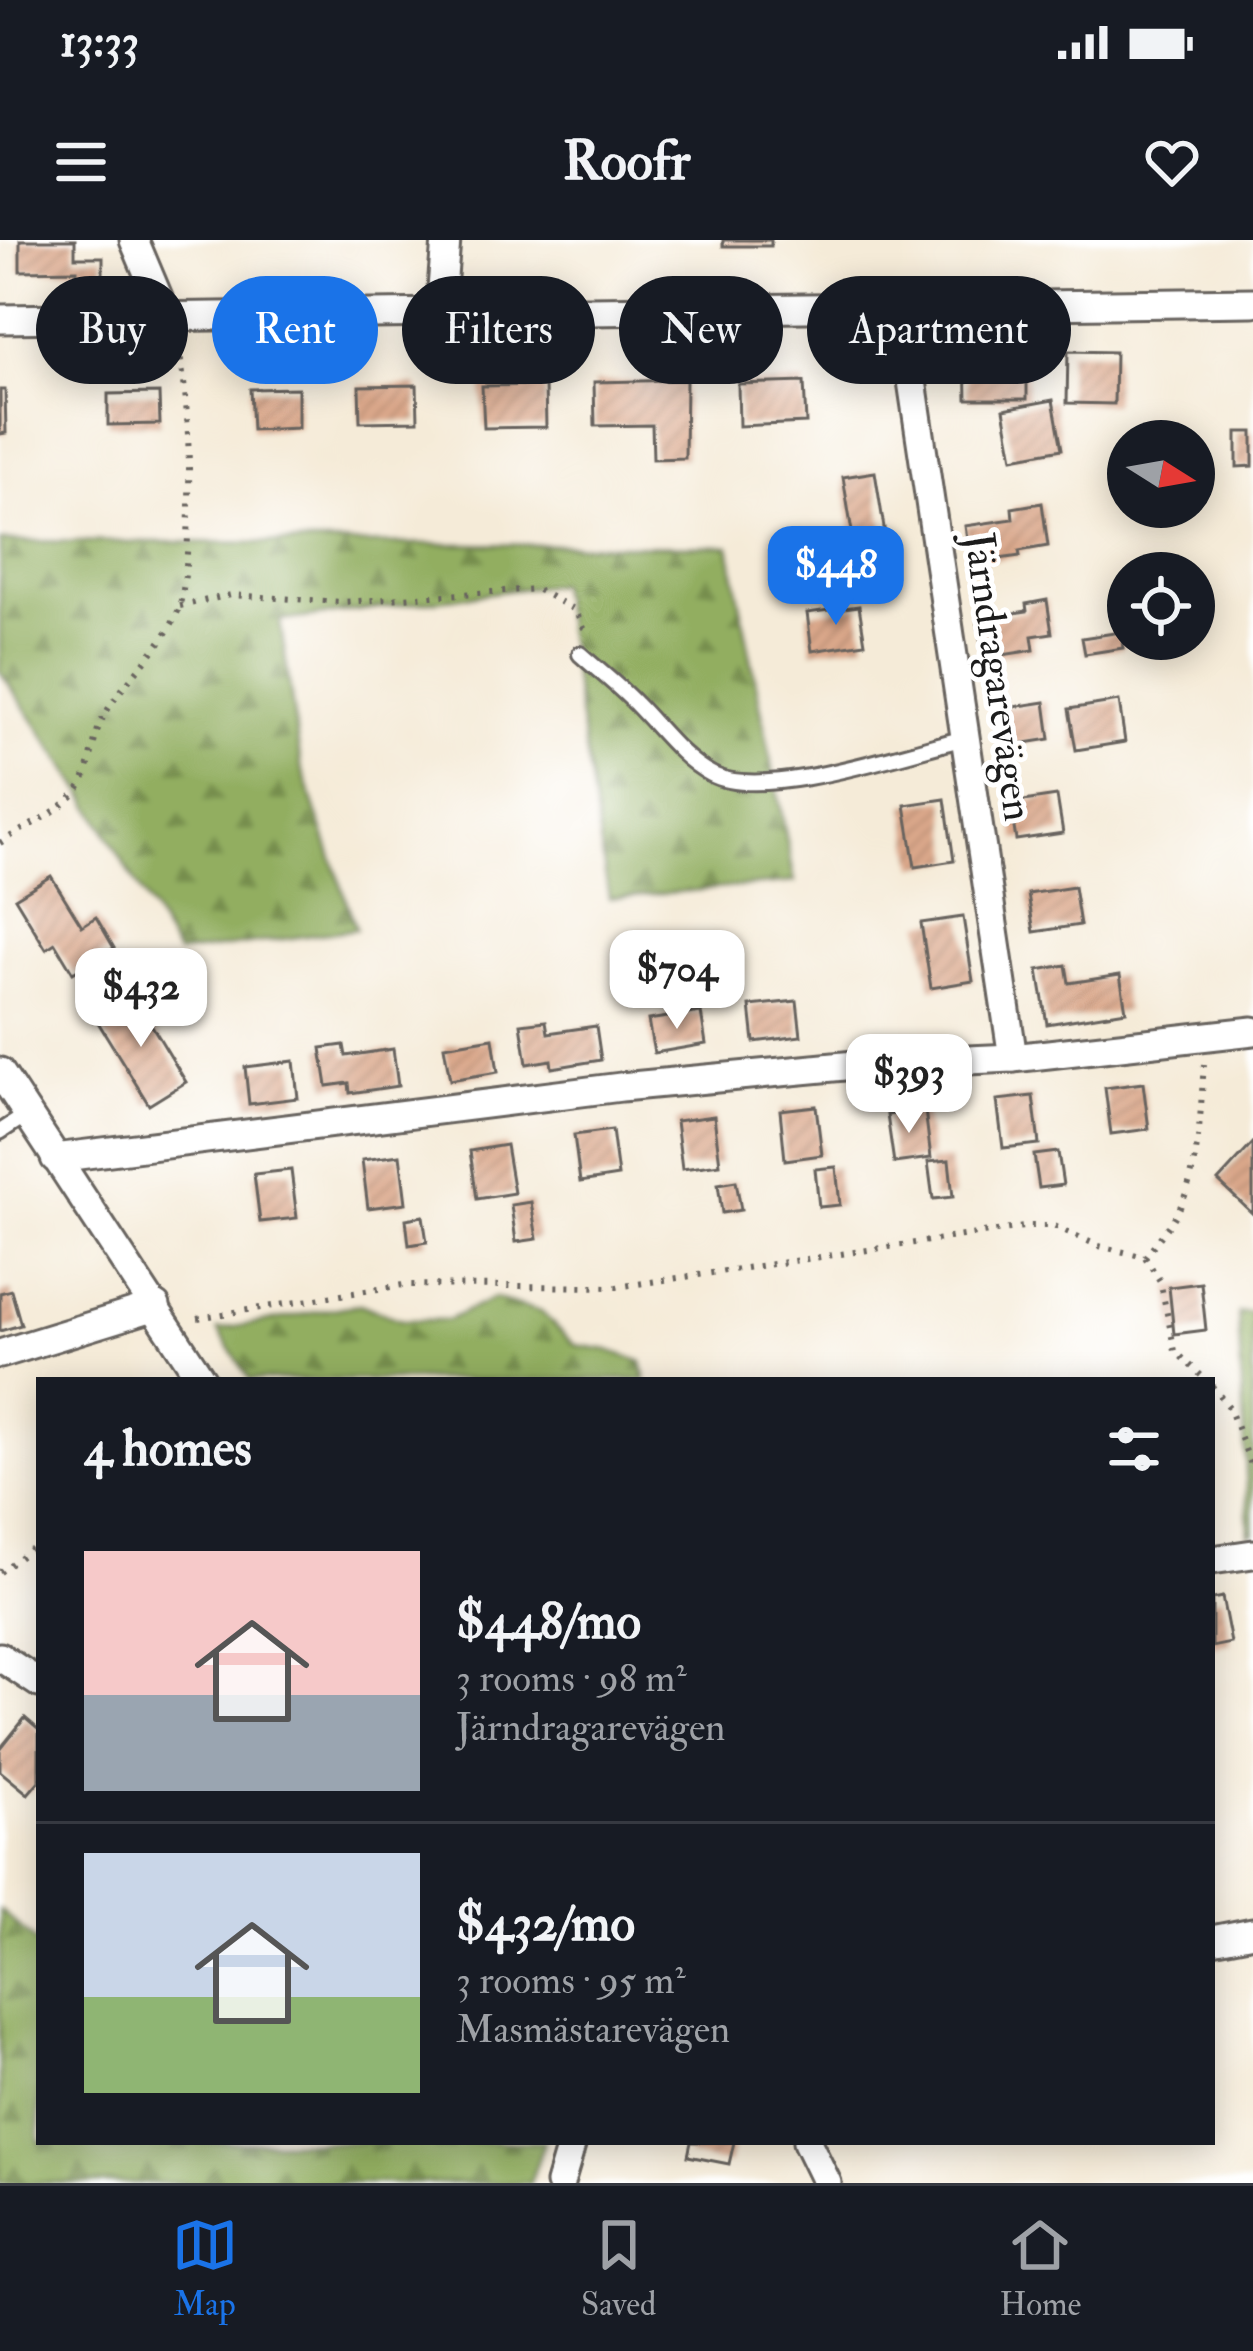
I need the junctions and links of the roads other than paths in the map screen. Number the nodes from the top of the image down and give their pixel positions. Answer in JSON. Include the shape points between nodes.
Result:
{"nodes":[{"id":1,"x":134,"y":240,"type":"edge"},
{"id":2,"x":446,"y":240,"type":"edge"},
{"id":3,"x":149,"y":276,"type":"edge"},
{"id":4,"x":443,"y":276,"type":"edge"},
{"id":5,"x":1253,"y":302,"type":"edge"},
{"id":6,"x":1071,"y":305,"type":"edge"},
{"id":7,"x":807,"y":308,"type":"edge"},
{"id":8,"x":595,"y":311,"type":"edge"},
{"id":9,"x":402,"y":313,"type":"edge"},
{"id":10,"x":188,"y":316,"type":"edge"},
{"id":11,"x":36,"y":318,"type":"edge"},
{"id":12,"x":0,"y":319,"type":"edge"},
{"id":13,"x":912,"y":384,"type":"edge"},
{"id":14,"x":580,"y":655,"type":"road end"},
{"id":15,"x":965,"y":737,"type":"junction"},
{"id":16,"x":1253,"y":1031,"type":"edge"},
{"id":17,"x":1013,"y":1058,"type":"junction"},
{"id":18,"x":0,"y":1072,"type":"edge"},
{"id":19,"x":26,"y":1115,"type":"junction"},
{"id":20,"x":0,"y":1132,"type":"edge"},
{"id":21,"x":55,"y":1158,"type":"junction"},
{"id":22,"x":156,"y":1306,"type":"junction"},
{"id":23,"x":0,"y":1354,"type":"edge"},
{"id":24,"x":200,"y":1377,"type":"edge"},
{"id":25,"x":1253,"y":1554,"type":"edge"},
{"id":26,"x":1215,"y":1560,"type":"edge"},
{"id":27,"x":0,"y":1657,"type":"edge"},
{"id":28,"x":36,"y":1680,"type":"edge"},
{"id":29,"x":1253,"y":1931,"type":"edge"},
{"id":30,"x":1215,"y":1939,"type":"edge"},
{"id":31,"x":571,"y":2145,"type":"edge"},
{"id":32,"x":808,"y":2145,"type":"edge"},
{"id":33,"x":560,"y":2183,"type":"edge"},
{"id":34,"x":827,"y":2183,"type":"edge"}],
"edges":[{"from":1,"to":3,"type":"street"},
{"from":2,"to":4,"type":"street"},
{"from":5,"to":6,"type":"street"},
{"from":7,"to":8,"type":"street"},
{"from":9,"to":10,"type":"street"},
{"from":11,"to":12,"type":"street"},
{"from":13,"to":15,"type":"street","name":"Järndragarevägen"},
{"from":14,"to":15,"type":"lane","via":[[692,760],[726,780],[780,782]]},
{"from":15,"to":17,"type":"street","name":"Järndragarevägen"},
{"from":16,"to":17,"type":"street"},
{"from":17,"to":21,"type":"street","via":[[621,1087]]},
{"from":18,"to":19,"type":"street"},
{"from":19,"to":20,"type":"lane"},
{"from":19,"to":21,"type":"street"},
{"from":21,"to":22,"type":"street"},
{"from":22,"to":23,"type":"street"},
{"from":22,"to":24,"type":"street"},
{"from":25,"to":26,"type":"street"},
{"from":27,"to":28,"type":"street"},
{"from":29,"to":30,"type":"street"},
{"from":31,"to":33,"type":"street"},
{"from":32,"to":34,"type":"street"}]}
